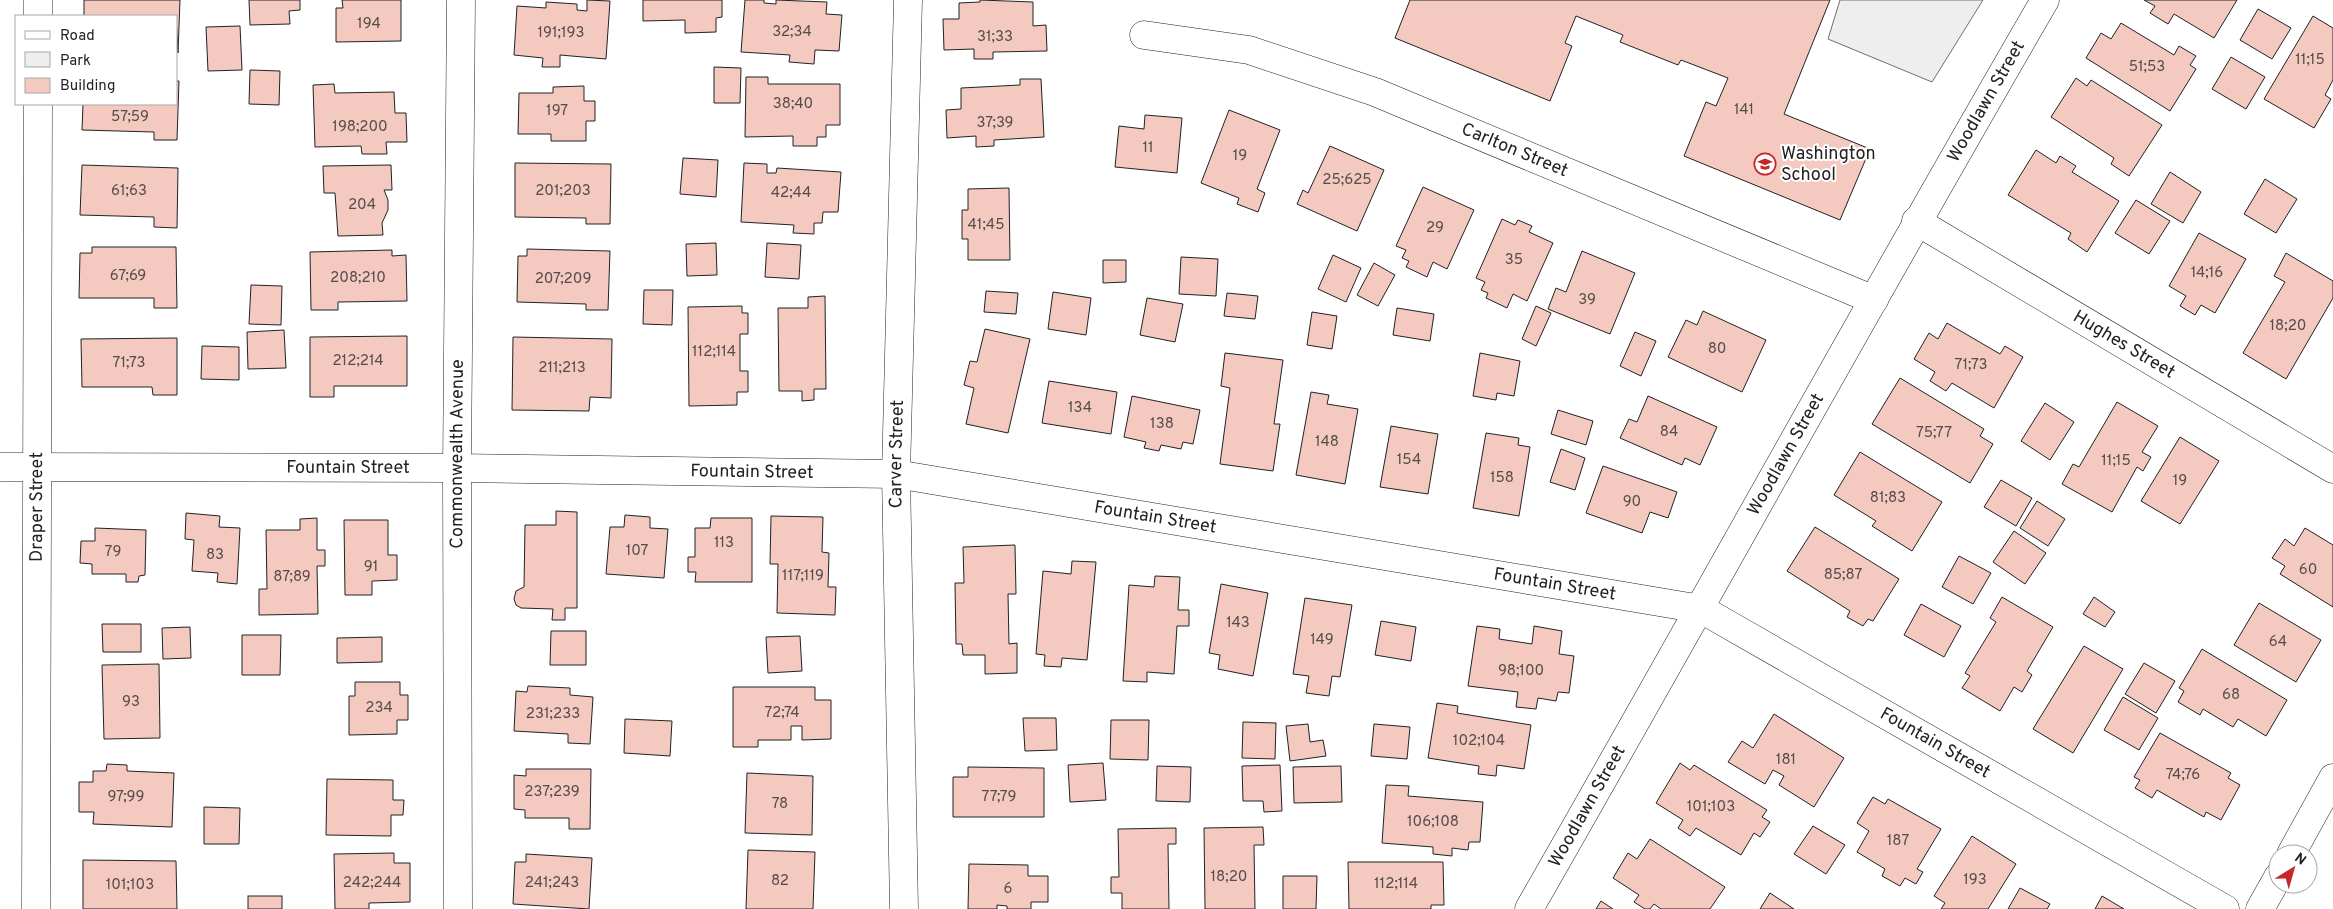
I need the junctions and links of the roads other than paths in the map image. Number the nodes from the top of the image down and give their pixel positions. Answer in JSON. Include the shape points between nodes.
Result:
{"nodes":[{"id":1,"x":38,"y":0,"type":"edge"},
{"id":2,"x":461,"y":0,"type":"edge"},
{"id":3,"x":908,"y":0,"type":"edge"},
{"id":4,"x":2045,"y":0,"type":"edge"},
{"id":5,"x":38,"y":15,"type":"edge"},
{"id":6,"x":1144,"y":35,"type":"dead end"},
{"id":7,"x":38,"y":105,"type":"edge"},
{"id":8,"x":1916,"y":221,"type":"junction"},
{"id":9,"x":1874,"y":300,"type":"junction"},
{"id":10,"x":0,"y":467,"type":"edge"},
{"id":11,"x":37,"y":467,"type":"junction"},
{"id":12,"x":457,"y":468,"type":"junction"},
{"id":13,"x":2333,"y":469,"type":"edge"},
{"id":14,"x":896,"y":474,"type":"junction"},
{"id":15,"x":1701,"y":609,"type":"junction"},
{"id":16,"x":2333,"y":778,"type":"edge"},
{"id":17,"x":2297,"y":844,"type":"edge"},
{"id":18,"x":2268,"y":894,"type":"edge"},
{"id":19,"x":36,"y":909,"type":"edge"},
{"id":20,"x":458,"y":909,"type":"edge"},
{"id":21,"x":904,"y":909,"type":"edge"},
{"id":22,"x":1529,"y":909,"type":"edge"},
{"id":23,"x":2225,"y":909,"type":"edge"},
{"id":24,"x":2260,"y":909,"type":"edge"}],
"edges":[{"from":1,"to":5,"type":"street"},
{"from":2,"to":12,"type":"street","name":"Commonwealth Avenue"},
{"from":3,"to":14,"type":"street","name":"Carver Street"},
{"from":4,"to":8,"type":"street","name":"Woodlawn Street"},
{"from":6,"to":9,"type":"street","name":"Carlton Street","via":[[1248,50],[1375,92]]},
{"from":7,"to":11,"type":"street","name":"Draper Street"},
{"from":8,"to":9,"type":"street","name":"Woodlawn Street"},
{"from":8,"to":13,"type":"street","name":"Hughes Street"},
{"from":9,"to":15,"type":"street","name":"Woodlawn Street"},
{"from":10,"to":11,"type":"street","name":"Fountain Street"},
{"from":11,"to":12,"type":"street","name":"Fountain Street"},
{"from":11,"to":19,"type":"street","name":"Draper Street"},
{"from":12,"to":14,"type":"street","name":"Fountain Street"},
{"from":12,"to":20,"type":"street","name":"Commonwealth Avenue"},
{"from":14,"to":15,"type":"street","name":"Fountain Street"},
{"from":14,"to":21,"type":"street","name":"Carver Street"},
{"from":15,"to":22,"type":"street","name":"Woodlawn Street"},
{"from":15,"to":23,"type":"street","name":"Fountain Street"},
{"from":16,"to":17,"type":"street"},
{"from":18,"to":24,"type":"street"}]}
